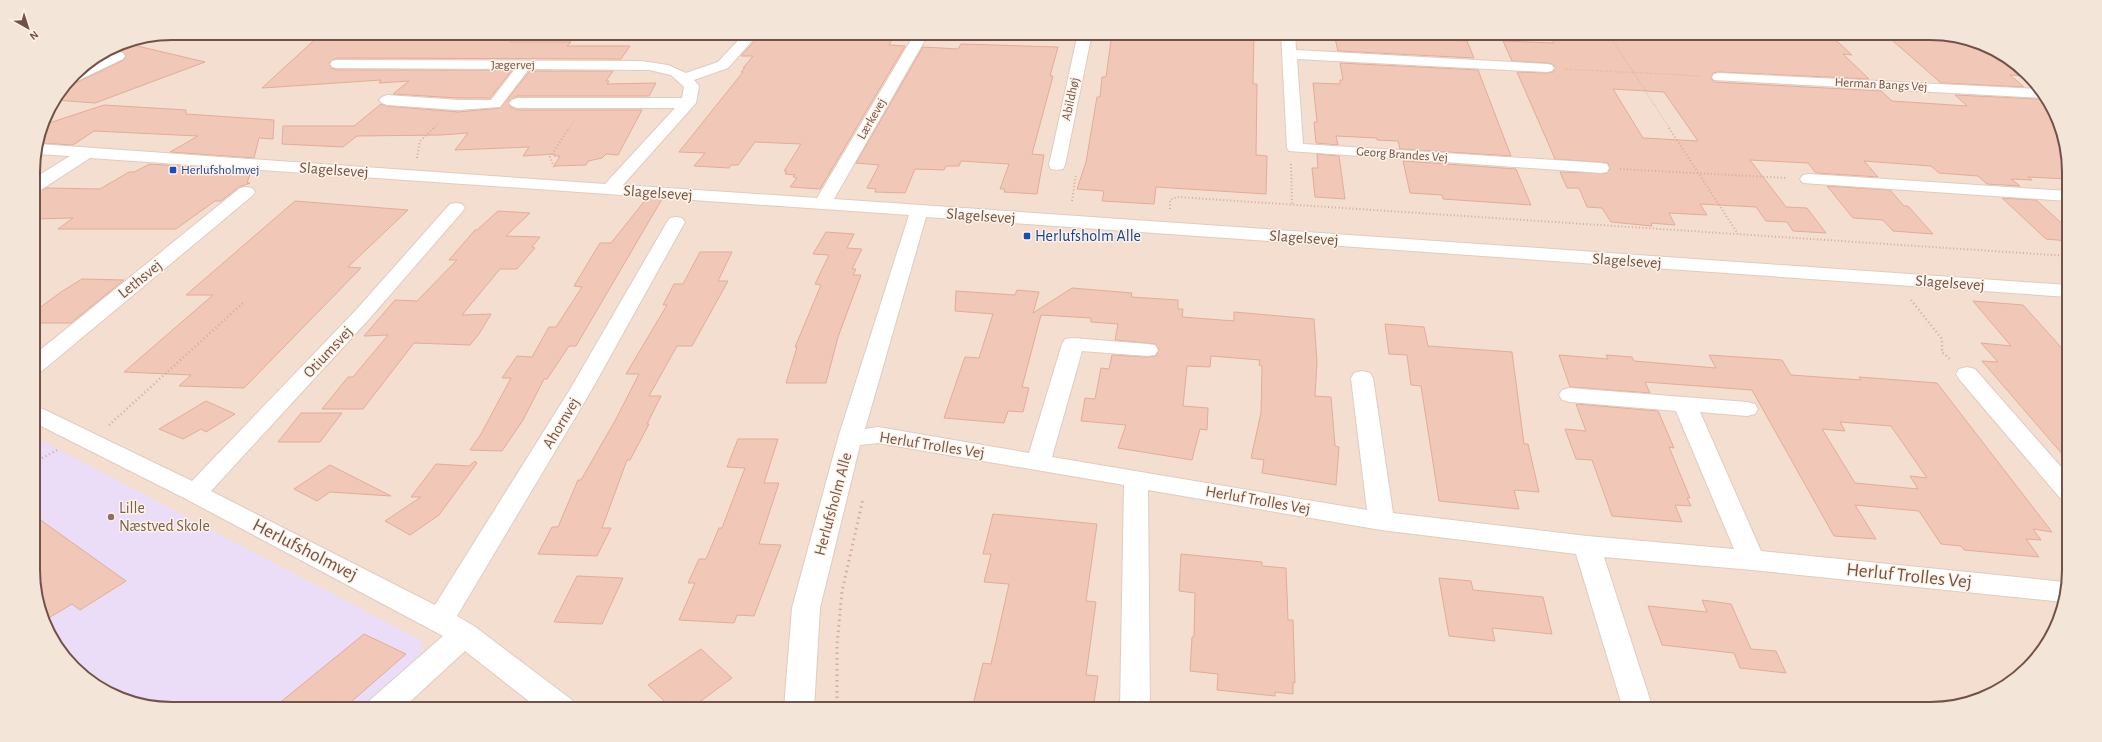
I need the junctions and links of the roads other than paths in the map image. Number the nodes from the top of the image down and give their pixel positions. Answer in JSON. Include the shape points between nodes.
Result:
{"nodes":[{"id":1,"x":746,"y":40,"type":"edge"},
{"id":2,"x":918,"y":40,"type":"edge"},
{"id":3,"x":1084,"y":40,"type":"edge"},
{"id":4,"x":1289,"y":40,"type":"edge"},
{"id":5,"x":1291,"y":54,"type":"junction"},
{"id":6,"x":118,"y":56,"type":"dead end"},
{"id":7,"x":337,"y":64,"type":"dead end"},
{"id":8,"x":525,"y":65,"type":"junction"},
{"id":9,"x":1547,"y":68,"type":"road end"},
{"id":10,"x":89,"y":70,"type":"edge"},
{"id":11,"x":1719,"y":77,"type":"road end"},
{"id":12,"x":685,"y":78,"type":"junction"},
{"id":13,"x":2036,"y":94,"type":"edge"},
{"id":14,"x":387,"y":100,"type":"dead end"},
{"id":15,"x":517,"y":103,"type":"dead end"},
{"id":16,"x":688,"y":103,"type":"junction"},
{"id":17,"x":43,"y":149,"type":"edge"},
{"id":18,"x":86,"y":153,"type":"junction"},
{"id":19,"x":1057,"y":165,"type":"road end"},
{"id":20,"x":1601,"y":168,"type":"road end"},
{"id":21,"x":1809,"y":179,"type":"road end"},
{"id":22,"x":40,"y":183,"type":"edge"},
{"id":23,"x":610,"y":189,"type":"junction"},
{"id":24,"x":246,"y":192,"type":"dead end"},
{"id":25,"x":2062,"y":196,"type":"edge"},
{"id":26,"x":822,"y":204,"type":"junction"},
{"id":27,"x":456,"y":208,"type":"dead end"},
{"id":28,"x":918,"y":211,"type":"junction"},
{"id":29,"x":676,"y":222,"type":"dead end"},
{"id":30,"x":2062,"y":292,"type":"edge"},
{"id":31,"x":1147,"y":350,"type":"dead end"},
{"id":32,"x":40,"y":361,"type":"edge"},
{"id":33,"x":1966,"y":374,"type":"road end"},
{"id":34,"x":1362,"y":378,"type":"dead end"},
{"id":35,"x":1570,"y":395,"type":"dead end"},
{"id":36,"x":1686,"y":406,"type":"junction"},
{"id":37,"x":1747,"y":409,"type":"dead end"},
{"id":38,"x":40,"y":416,"type":"edge"},
{"id":39,"x":850,"y":438,"type":"junction"},
{"id":40,"x":1038,"y":463,"type":"junction"},
{"id":41,"x":1136,"y":479,"type":"junction"},
{"id":42,"x":2062,"y":484,"type":"edge"},
{"id":43,"x":196,"y":493,"type":"junction"},
{"id":44,"x":1381,"y":521,"type":"junction"},
{"id":45,"x":1587,"y":546,"type":"junction"},
{"id":46,"x":1752,"y":560,"type":"junction"},
{"id":47,"x":2060,"y":591,"type":"edge"},
{"id":48,"x":452,"y":628,"type":"junction"},
{"id":49,"x":387,"y":702,"type":"edge"},
{"id":50,"x":552,"y":702,"type":"edge"},
{"id":51,"x":799,"y":702,"type":"edge"},
{"id":52,"x":1135,"y":702,"type":"edge"},
{"id":53,"x":1636,"y":702,"type":"edge"}],
"edges":[{"from":1,"to":12,"type":"street","via":[[723,65]]},
{"from":2,"to":26,"type":"street","name":"Lærkevej"},
{"from":3,"to":19,"type":"street","name":"Abildhøj"},
{"from":4,"to":5,"type":"street"},
{"from":5,"to":9,"type":"street"},
{"from":5,"to":20,"type":"street","name":"Georg Brandes Vej","via":[[1295,148]]},
{"from":6,"to":10,"type":"street"},
{"from":7,"to":8,"type":"street","name":"Jægervej"},
{"from":8,"to":12,"type":"street","name":"Jægervej","via":[[641,65],[677,72]]},
{"from":8,"to":14,"type":"street","via":[[495,104],[458,105]]},
{"from":11,"to":13,"type":"street","name":"Herman Bangs Vej"},
{"from":12,"to":16,"type":"street","via":[[692,86]]},
{"from":15,"to":16,"type":"street"},
{"from":16,"to":23,"type":"street"},
{"from":17,"to":18,"type":"street","name":"Slagelsevej"},
{"from":18,"to":22,"type":"street"},
{"from":18,"to":23,"type":"street","name":"Slagelsevej"},
{"from":21,"to":25,"type":"street"},
{"from":23,"to":26,"type":"street","name":"Slagelsevej"},
{"from":24,"to":32,"type":"street","name":"Lethsvej"},
{"from":26,"to":28,"type":"street","name":"Slagelsevej"},
{"from":27,"to":43,"type":"street","name":"Otiumsvej","via":[[363,314]]},
{"from":28,"to":30,"type":"street","name":"Slagelsevej"},
{"from":28,"to":39,"type":"street","name":"Herlufsholm Alle"},
{"from":29,"to":48,"type":"street","name":"Ahornvej","via":[[580,391]]},
{"from":31,"to":40,"type":"street","via":[[1073,344]]},
{"from":33,"to":42,"type":"street"},
{"from":34,"to":44,"type":"street"},
{"from":35,"to":36,"type":"street"},
{"from":36,"to":37,"type":"street"},
{"from":36,"to":46,"type":"street"},
{"from":38,"to":43,"type":"street","name":"Herlufsholmvej"},
{"from":39,"to":40,"type":"street","name":"Herluf Trolles Vej","via":[[878,435]]},
{"from":39,"to":51,"type":"street","name":"Herlufsholm Alle","via":[[806,608]]},
{"from":40,"to":41,"type":"street","name":"Herluf Trolles Vej"},
{"from":41,"to":44,"type":"street","name":"Herluf Trolles Vej"},
{"from":41,"to":52,"type":"street"},
{"from":43,"to":48,"type":"street","name":"Herlufsholmvej"},
{"from":44,"to":45,"type":"street","name":"Herluf Trolles Vej"},
{"from":45,"to":46,"type":"street","name":"Herluf Trolles Vej"},
{"from":45,"to":53,"type":"street"},
{"from":46,"to":47,"type":"street","name":"Herluf Trolles Vej"},
{"from":48,"to":49,"type":"street","name":"Ahornvej"},
{"from":48,"to":50,"type":"street","name":"Herlufsholmvej"}]}
